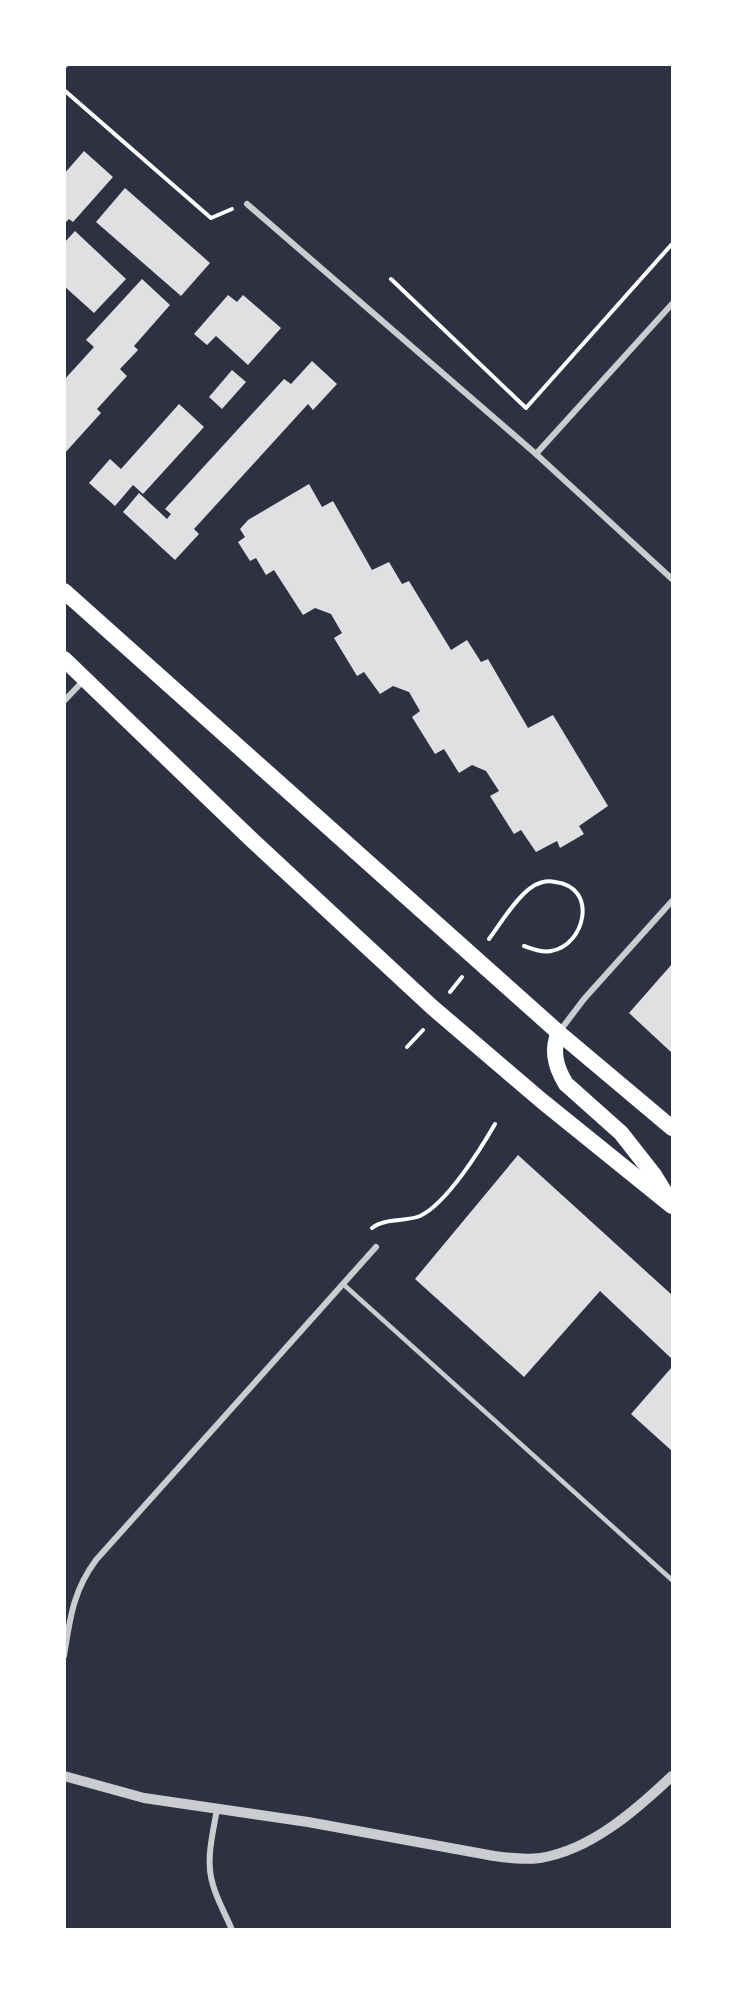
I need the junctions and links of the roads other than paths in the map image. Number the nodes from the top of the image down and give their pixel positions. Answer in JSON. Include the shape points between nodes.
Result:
{"nodes":[{"id":1,"x":247,"y":204,"type":"road end"},
{"id":2,"x":672,"y":304,"type":"edge"},
{"id":3,"x":536,"y":454,"type":"junction"},
{"id":4,"x":672,"y":579,"type":"edge"},
{"id":5,"x":64,"y":591,"type":"edge"},
{"id":6,"x":64,"y":659,"type":"edge"},
{"id":7,"x":86,"y":679,"type":"junction"},
{"id":8,"x":64,"y":701,"type":"edge"},
{"id":9,"x":672,"y":901,"type":"edge"},
{"id":10,"x":559,"y":1033,"type":"junction"},
{"id":11,"x":672,"y":1128,"type":"edge"},
{"id":12,"x":672,"y":1205,"type":"edge"},
{"id":13,"x":376,"y":1247,"type":"road end"},
{"id":14,"x":343,"y":1284,"type":"junction"},
{"id":15,"x":672,"y":1580,"type":"edge"},
{"id":16,"x":64,"y":1656,"type":"edge"},
{"id":17,"x":64,"y":1776,"type":"edge"},
{"id":18,"x":672,"y":1776,"type":"edge"},
{"id":19,"x":217,"y":1809,"type":"junction"},
{"id":20,"x":232,"y":1929,"type":"edge"}],
"edges":[{"from":1,"to":3,"type":"street"},
{"from":2,"to":3,"type":"street"},
{"from":3,"to":4,"type":"street"},
{"from":5,"to":10,"type":"highway"},
{"from":6,"to":7,"type":"highway"},
{"from":7,"to":8,"type":"street"},
{"from":7,"to":12,"type":"highway","via":[[432,1006]]},
{"from":9,"to":10,"type":"street","via":[[584,999]]},
{"from":10,"to":11,"type":"highway"},
{"from":10,"to":12,"type":"highway","via":[[555,1056],[566,1084],[621,1133],[654,1174]]},
{"from":13,"to":14,"type":"street"},
{"from":14,"to":15,"type":"lane"},
{"from":14,"to":16,"type":"street","via":[[86,1573],[73,1602]]},
{"from":17,"to":19,"type":"street","via":[[144,1798]]},
{"from":18,"to":19,"type":"street","via":[[604,1831],[571,1849],[525,1859]]},
{"from":19,"to":20,"type":"street","via":[[211,1841],[211,1874]]}]}
